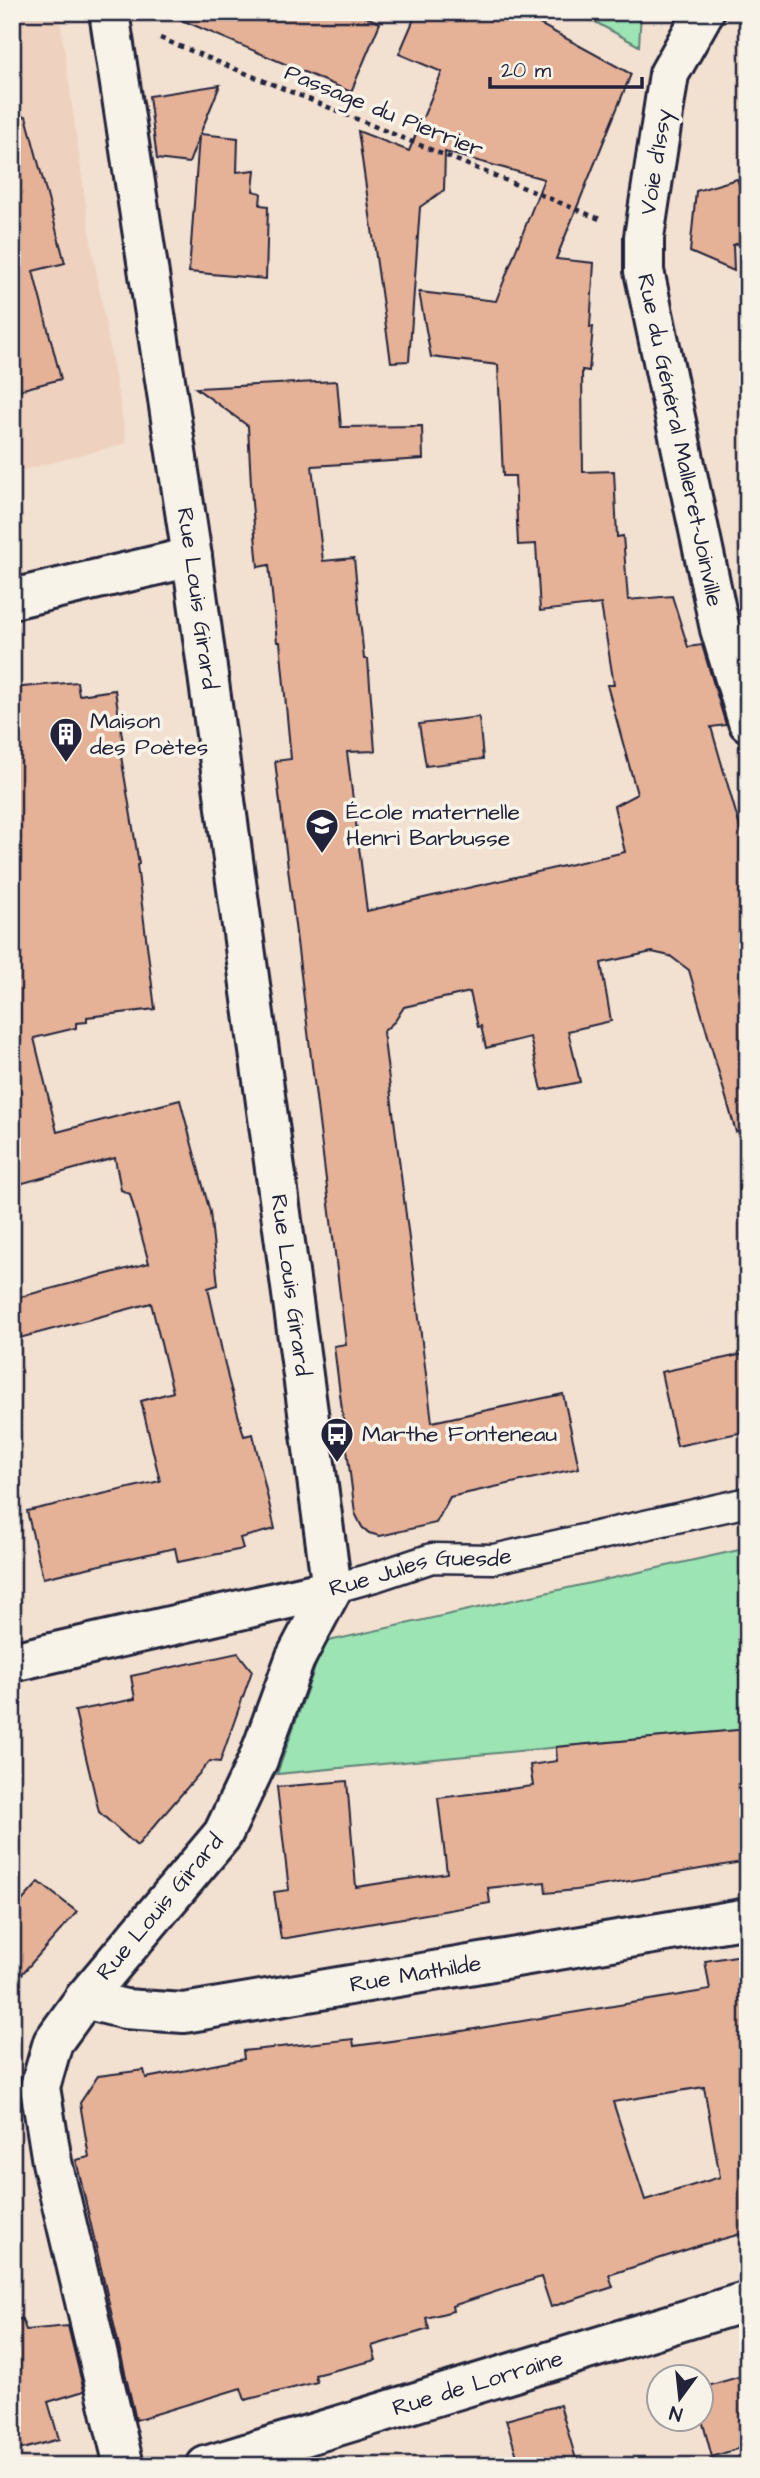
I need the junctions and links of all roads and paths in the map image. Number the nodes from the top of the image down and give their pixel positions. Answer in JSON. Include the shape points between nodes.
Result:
{"nodes":[{"id":1,"x":704,"y":12,"type":"edge"},
{"id":2,"x":109,"y":15,"type":"edge"},
{"id":3,"x":645,"y":237,"type":"junction"},
{"id":4,"x":192,"y":557,"type":"junction"},
{"id":5,"x":12,"y":599,"type":"edge"},
{"id":6,"x":748,"y":722,"type":"edge"},
{"id":7,"x":748,"y":1502,"type":"edge"},
{"id":8,"x":332,"y":1589,"type":"junction"},
{"id":9,"x":12,"y":1662,"type":"edge"},
{"id":10,"x":748,"y":1918,"type":"edge"},
{"id":11,"x":84,"y":1999,"type":"junction"},
{"id":12,"x":748,"y":2301,"type":"edge"},
{"id":13,"x":124,"y":2466,"type":"edge"},
{"id":14,"x":205,"y":2466,"type":"edge"}],
"edges":[{"from":1,"to":3,"type":"street","name":"Voie d'Issy","via":[[669,74]]},
{"from":2,"to":3,"type":"path","name":"Passage du Pierrier"},
{"from":2,"to":4,"type":"street","name":"Rue Louis Girard"},
{"from":3,"to":6,"type":"street","name":"Rue du Général Malleret-Joinville","via":[[644,271],[714,603]]},
{"from":4,"to":5,"type":"street"},
{"from":4,"to":8,"type":"street","name":"Rue Louis Girard"},
{"from":7,"to":8,"type":"lane","name":"Rue Jules Guesde","via":[[494,1559],[432,1558]]},
{"from":8,"to":9,"type":"street","name":"Rue Jules Guesde"},
{"from":8,"to":11,"type":"street","name":"Rue Louis Girard","via":[[295,1660],[258,1760],[223,1834]]},
{"from":10,"to":11,"type":"street","name":"Rue Mathilde","via":[[184,2014],[125,2009]]},
{"from":11,"to":13,"type":"street","name":"Rue Louis Girard","via":[[52,2042],[40,2087],[52,2162]]},
{"from":12,"to":14,"type":"street","name":"Rue de Lorraine"}]}
